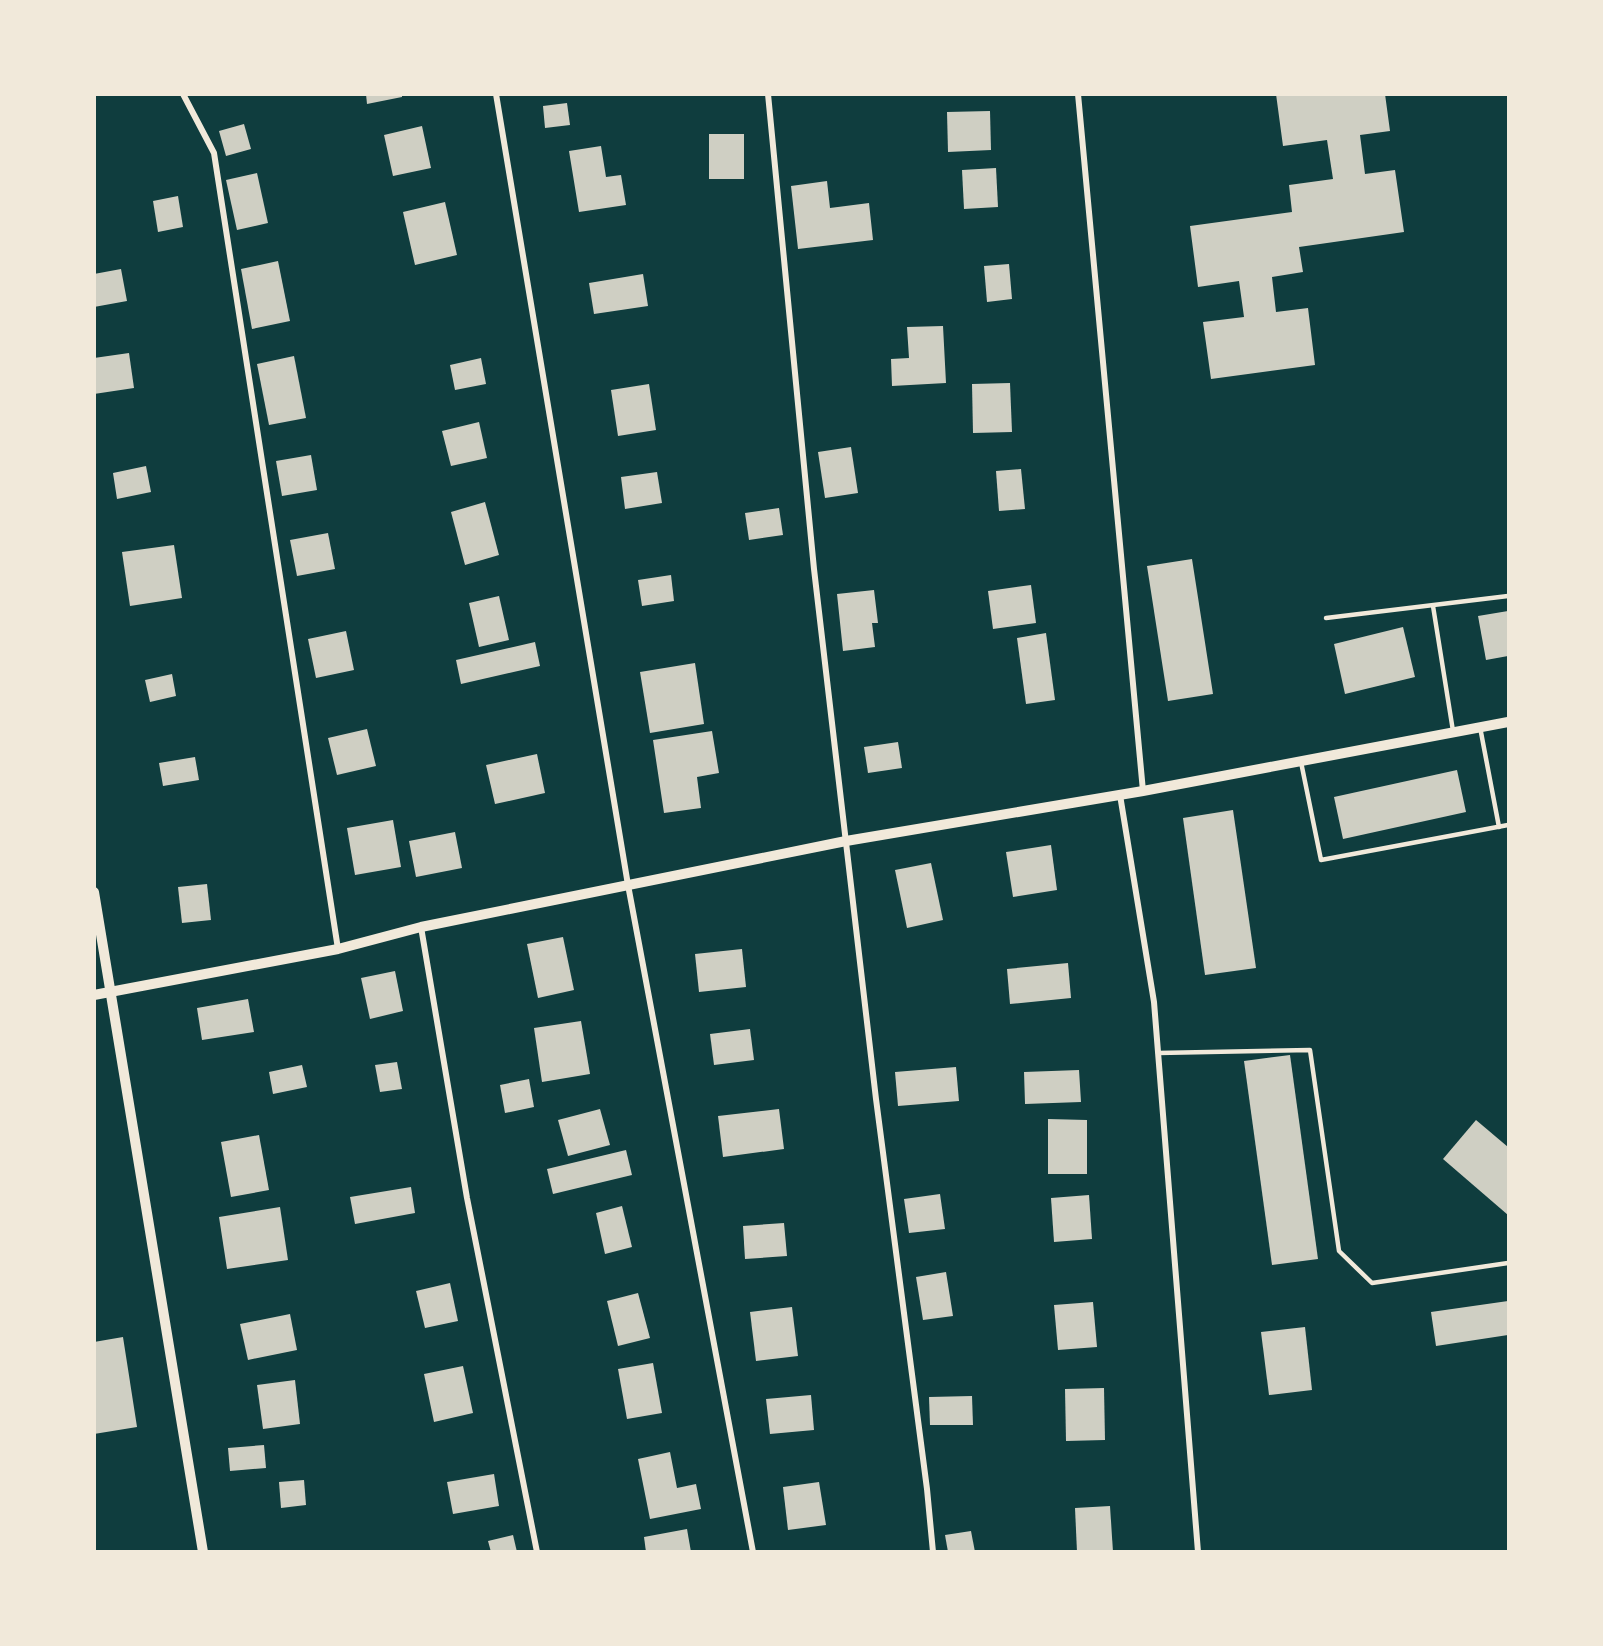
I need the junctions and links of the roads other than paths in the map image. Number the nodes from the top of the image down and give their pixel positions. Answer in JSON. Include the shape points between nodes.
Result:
{"nodes":[{"id":1,"x":183,"y":94,"type":"edge"},
{"id":2,"x":496,"y":94,"type":"edge"},
{"id":3,"x":768,"y":94,"type":"edge"},
{"id":4,"x":1078,"y":94,"type":"edge"},
{"id":5,"x":1509,"y":596,"type":"edge"},
{"id":6,"x":1432,"y":606,"type":"junction"},
{"id":7,"x":1326,"y":618,"type":"dead end"},
{"id":8,"x":1509,"y":722,"type":"edge"},
{"id":9,"x":1480,"y":727,"type":"junction"},
{"id":10,"x":1454,"y":732,"type":"junction"},
{"id":11,"x":1300,"y":760,"type":"junction"},
{"id":12,"x":1143,"y":791,"type":"junction"},
{"id":13,"x":1120,"y":794,"type":"junction"},
{"id":14,"x":1509,"y":825,"type":"edge"},
{"id":15,"x":1499,"y":827,"type":"junction"},
{"id":16,"x":846,"y":841,"type":"junction"},
{"id":17,"x":628,"y":885,"type":"junction"},
{"id":18,"x":94,"y":892,"type":"edge"},
{"id":19,"x":421,"y":927,"type":"junction"},
{"id":20,"x":338,"y":949,"type":"junction"},
{"id":21,"x":110,"y":992,"type":"junction"},
{"id":22,"x":94,"y":995,"type":"edge"},
{"id":23,"x":1158,"y":1053,"type":"junction"},
{"id":24,"x":1509,"y":1263,"type":"edge"},
{"id":25,"x":203,"y":1551,"type":"edge"},
{"id":26,"x":537,"y":1551,"type":"edge"},
{"id":27,"x":753,"y":1551,"type":"edge"},
{"id":28,"x":933,"y":1551,"type":"edge"},
{"id":29,"x":1198,"y":1551,"type":"edge"}],
"edges":[{"from":1,"to":20,"type":"street","via":[[214,153]]},
{"from":2,"to":17,"type":"street"},
{"from":3,"to":16,"type":"street","via":[[814,569]]},
{"from":4,"to":12,"type":"street"},
{"from":5,"to":6,"type":"lane"},
{"from":6,"to":7,"type":"lane"},
{"from":6,"to":10,"type":"lane"},
{"from":8,"to":9,"type":"street"},
{"from":9,"to":10,"type":"street"},
{"from":9,"to":15,"type":"lane"},
{"from":10,"to":11,"type":"street"},
{"from":11,"to":12,"type":"street"},
{"from":11,"to":15,"type":"lane","via":[[1321,860]]},
{"from":12,"to":13,"type":"street"},
{"from":13,"to":16,"type":"street"},
{"from":13,"to":23,"type":"street","via":[[1154,1002]]},
{"from":14,"to":15,"type":"lane"},
{"from":16,"to":17,"type":"street"},
{"from":16,"to":28,"type":"street"},
{"from":17,"to":19,"type":"street"},
{"from":17,"to":27,"type":"street"},
{"from":18,"to":21,"type":"street"},
{"from":19,"to":20,"type":"street"},
{"from":19,"to":26,"type":"street","via":[[469,1209]]},
{"from":20,"to":21,"type":"street"},
{"from":21,"to":22,"type":"street"},
{"from":21,"to":25,"type":"street"},
{"from":23,"to":24,"type":"lane","via":[[1310,1050],[1339,1251],[1372,1283]]},
{"from":23,"to":29,"type":"street"}]}
